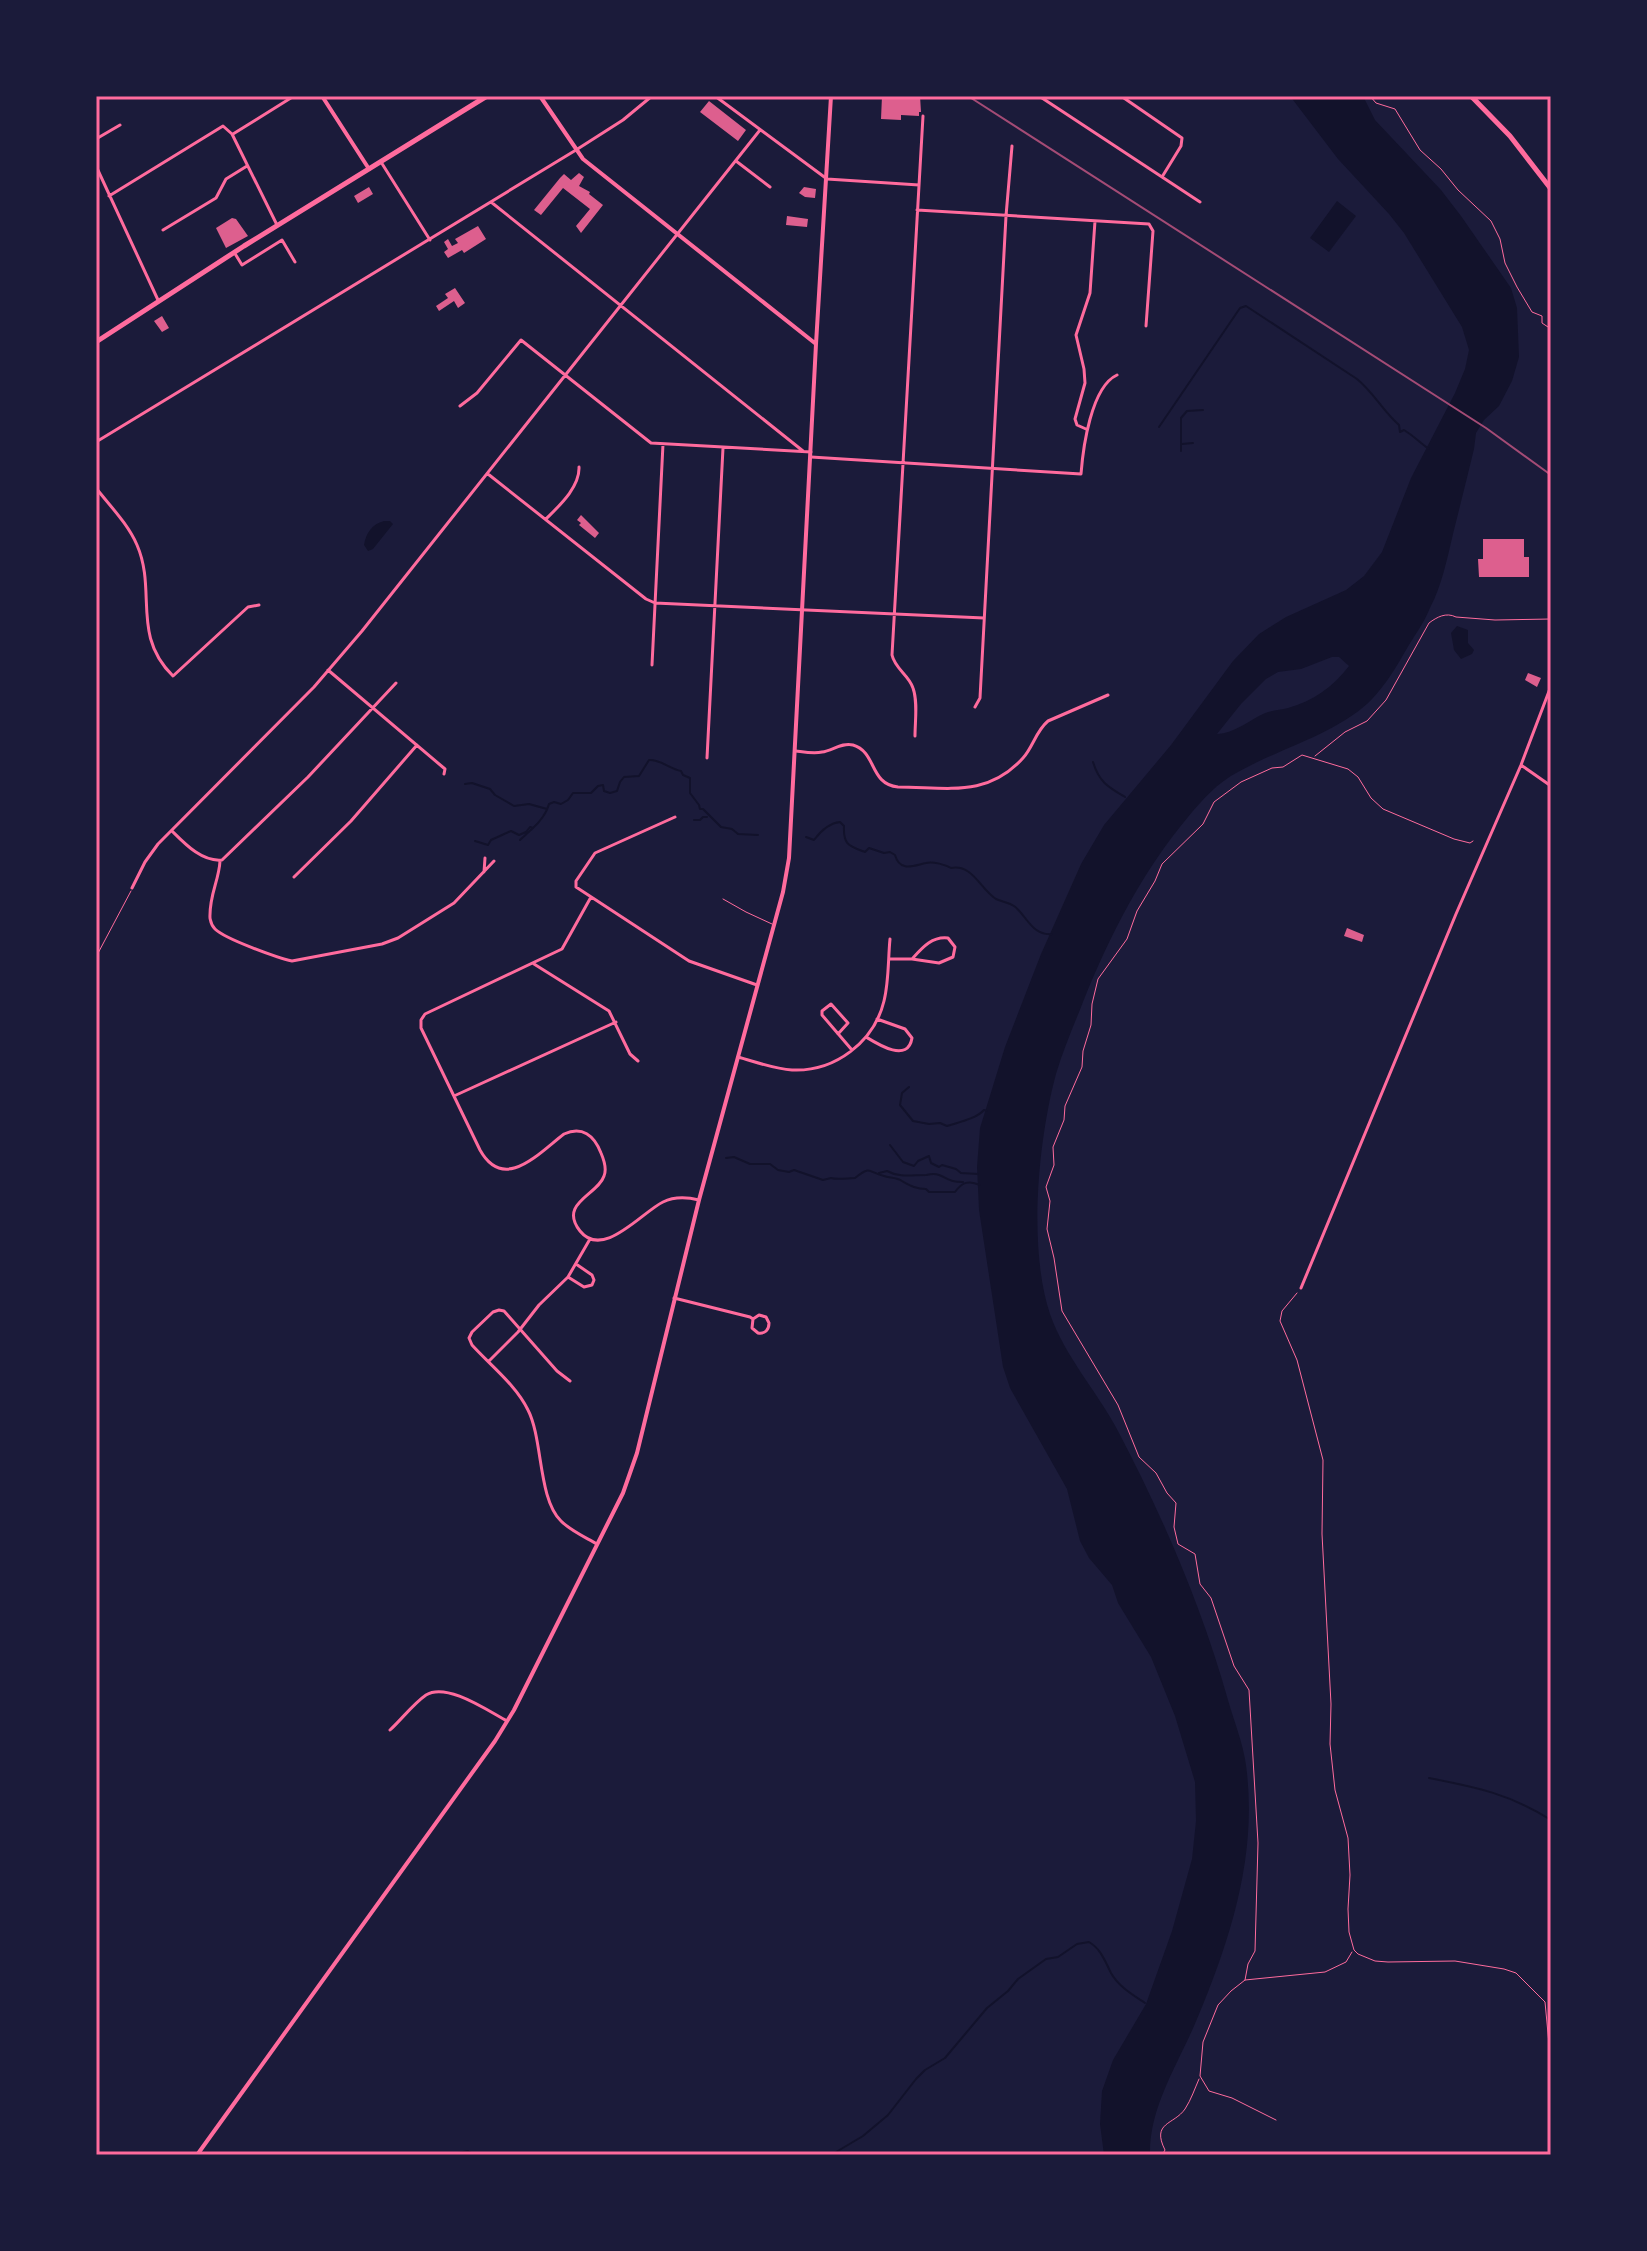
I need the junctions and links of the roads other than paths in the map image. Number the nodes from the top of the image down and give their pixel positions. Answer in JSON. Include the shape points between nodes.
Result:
{"nodes":[{"id":1,"x":294,"y":96,"type":"edge"},
{"id":2,"x":322,"y":96,"type":"edge"},
{"id":3,"x":487,"y":96,"type":"edge"},
{"id":4,"x":540,"y":96,"type":"edge"},
{"id":5,"x":652,"y":96,"type":"edge"},
{"id":6,"x":715,"y":96,"type":"edge"},
{"id":7,"x":831,"y":96,"type":"edge"},
{"id":8,"x":1039,"y":96,"type":"edge"},
{"id":9,"x":1121,"y":96,"type":"edge"},
{"id":10,"x":1471,"y":96,"type":"edge"},
{"id":11,"x":923,"y":116,"type":"dead end"},
{"id":12,"x":120,"y":125,"type":"dead end"},
{"id":13,"x":760,"y":130,"type":"junction"},
{"id":14,"x":232,"y":134,"type":"junction"},
{"id":15,"x":96,"y":139,"type":"edge"},
{"id":16,"x":1012,"y":146,"type":"dead end"},
{"id":17,"x":576,"y":150,"type":"junction"},
{"id":18,"x":736,"y":161,"type":"junction"},
{"id":19,"x":381,"y":162,"type":"junction"},
{"id":20,"x":96,"y":166,"type":"edge"},
{"id":21,"x":247,"y":166,"type":"junction"},
{"id":22,"x":369,"y":169,"type":"junction"},
{"id":23,"x":1162,"y":177,"type":"junction"},
{"id":24,"x":827,"y":179,"type":"junction"},
{"id":25,"x":919,"y":185,"type":"junction"},
{"id":26,"x":770,"y":187,"type":"dead end"},
{"id":27,"x":1551,"y":189,"type":"edge"},
{"id":28,"x":109,"y":196,"type":"junction"},
{"id":29,"x":491,"y":202,"type":"junction"},
{"id":30,"x":1200,"y":202,"type":"dead end"},
{"id":31,"x":917,"y":210,"type":"junction"},
{"id":32,"x":1006,"y":216,"type":"junction"},
{"id":33,"x":1095,"y":221,"type":"junction"},
{"id":34,"x":277,"y":225,"type":"junction"},
{"id":35,"x":163,"y":230,"type":"dead end"},
{"id":36,"x":677,"y":234,"type":"junction"},
{"id":37,"x":430,"y":240,"type":"junction"},
{"id":38,"x":234,"y":252,"type":"junction"},
{"id":39,"x":295,"y":262,"type":"dead end"},
{"id":40,"x":158,"y":300,"type":"junction"},
{"id":41,"x":621,"y":306,"type":"junction"},
{"id":42,"x":1146,"y":326,"type":"dead end"},
{"id":43,"x":96,"y":342,"type":"edge"},
{"id":44,"x":816,"y":344,"type":"junction"},
{"id":45,"x":566,"y":375,"type":"junction"},
{"id":46,"x":1117,"y":375,"type":"dead end"},
{"id":47,"x":460,"y":406,"type":"dead end"},
{"id":48,"x":1086,"y":429,"type":"junction"},
{"id":49,"x":96,"y":442,"type":"edge"},
{"id":50,"x":663,"y":444,"type":"junction"},
{"id":51,"x":723,"y":448,"type":"junction"},
{"id":52,"x":803,"y":451,"type":"junction"},
{"id":53,"x":811,"y":454,"type":"junction"},
{"id":54,"x":903,"y":463,"type":"junction"},
{"id":55,"x":579,"y":467,"type":"dead end"},
{"id":56,"x":992,"y":468,"type":"junction"},
{"id":57,"x":488,"y":474,"type":"junction"},
{"id":58,"x":96,"y":488,"type":"edge"},
{"id":59,"x":546,"y":519,"type":"junction"},
{"id":60,"x":655,"y":603,"type":"junction"},
{"id":61,"x":259,"y":605,"type":"dead end"},
{"id":62,"x":715,"y":606,"type":"junction"},
{"id":63,"x":803,"y":610,"type":"junction"},
{"id":64,"x":895,"y":614,"type":"junction"},
{"id":65,"x":984,"y":618,"type":"junction"},
{"id":66,"x":652,"y":665,"type":"dead end"},
{"id":67,"x":328,"y":670,"type":"junction"},
{"id":68,"x":396,"y":683,"type":"dead end"},
{"id":69,"x":1551,"y":686,"type":"edge"},
{"id":70,"x":1108,"y":695,"type":"dead end"},
{"id":71,"x":975,"y":707,"type":"dead end"},
{"id":72,"x":373,"y":708,"type":"junction"},
{"id":73,"x":915,"y":736,"type":"dead end"},
{"id":74,"x":417,"y":745,"type":"junction"},
{"id":75,"x":796,"y":751,"type":"junction"},
{"id":76,"x":707,"y":758,"type":"dead end"},
{"id":77,"x":1521,"y":765,"type":"junction"},
{"id":78,"x":444,"y":774,"type":"dead end"},
{"id":79,"x":1551,"y":786,"type":"edge"},
{"id":80,"x":675,"y":817,"type":"dead end"},
{"id":81,"x":171,"y":830,"type":"junction"},
{"id":82,"x":485,"y":858,"type":"dead end"},
{"id":83,"x":220,"y":861,"type":"junction"},
{"id":84,"x":494,"y":861,"type":"dead end"},
{"id":85,"x":484,"y":872,"type":"junction"},
{"id":86,"x":294,"y":877,"type":"dead end"},
{"id":87,"x":132,"y":888,"type":"joint"},
{"id":88,"x":591,"y":897,"type":"junction"},
{"id":89,"x":723,"y":899,"type":"dead end"},
{"id":90,"x":774,"y":925,"type":"junction"},
{"id":91,"x":890,"y":939,"type":"dead end"},
{"id":92,"x":96,"y":957,"type":"edge"},
{"id":93,"x":888,"y":959,"type":"junction"},
{"id":94,"x":912,"y":959,"type":"junction"},
{"id":95,"x":534,"y":964,"type":"junction"},
{"id":96,"x":757,"y":985,"type":"junction"},
{"id":97,"x":877,"y":1019,"type":"junction"},
{"id":98,"x":616,"y":1022,"type":"junction"},
{"id":99,"x":838,"y":1034,"type":"junction"},
{"id":100,"x":866,"y":1037,"type":"junction"},
{"id":101,"x":852,"y":1050,"type":"junction"},
{"id":102,"x":738,"y":1057,"type":"junction"},
{"id":103,"x":638,"y":1061,"type":"dead end"},
{"id":104,"x":454,"y":1096,"type":"junction"},
{"id":105,"x":699,"y":1200,"type":"junction"},
{"id":106,"x":590,"y":1239,"type":"junction"},
{"id":107,"x":576,"y":1264,"type":"junction"},
{"id":108,"x":568,"y":1277,"type":"junction"},
{"id":109,"x":1301,"y":1288,"type":"road end"},
{"id":110,"x":674,"y":1298,"type":"junction"},
{"id":111,"x":753,"y":1319,"type":"junction"},
{"id":112,"x":521,"y":1330,"type":"junction"},
{"id":113,"x":487,"y":1362,"type":"junction"},
{"id":114,"x":570,"y":1381,"type":"dead end"},
{"id":115,"x":597,"y":1544,"type":"junction"},
{"id":116,"x":507,"y":1721,"type":"junction"},
{"id":117,"x":390,"y":1730,"type":"dead end"},
{"id":118,"x":197,"y":2155,"type":"edge"}],
"edges":[{"from":1,"to":14,"type":"street"},
{"from":2,"to":22,"type":"street"},
{"from":3,"to":19,"type":"main road"},
{"from":4,"to":17,"type":"street"},
{"from":5,"to":17,"type":"street"},
{"from":6,"to":13,"type":"street"},
{"from":7,"to":24,"type":"street"},
{"from":8,"to":23,"type":"street"},
{"from":9,"to":23,"type":"street","via":[[1181,135],[1181,146]]},
{"from":10,"to":27,"type":"main road"},
{"from":11,"to":25,"type":"street"},
{"from":12,"to":15,"type":"street"},
{"from":13,"to":18,"type":"street"},
{"from":13,"to":24,"type":"street"},
{"from":14,"to":21,"type":"street"},
{"from":14,"to":28,"type":"street","via":[[219,127]]},
{"from":16,"to":32,"type":"street"},
{"from":17,"to":29,"type":"street"},
{"from":17,"to":36,"type":"street"},
{"from":18,"to":26,"type":"street"},
{"from":18,"to":36,"type":"street"},
{"from":19,"to":22,"type":"main road"},
{"from":19,"to":37,"type":"street"},
{"from":20,"to":28,"type":"street"},
{"from":21,"to":34,"type":"street"},
{"from":21,"to":35,"type":"street","via":[[226,179],[216,198]]},
{"from":22,"to":34,"type":"main road"},
{"from":23,"to":30,"type":"street"},
{"from":24,"to":25,"type":"street"},
{"from":24,"to":44,"type":"street"},
{"from":25,"to":31,"type":"street"},
{"from":28,"to":40,"type":"street"},
{"from":29,"to":37,"type":"street"},
{"from":29,"to":41,"type":"street"},
{"from":31,"to":32,"type":"street"},
{"from":31,"to":54,"type":"street"},
{"from":32,"to":33,"type":"street"},
{"from":32,"to":56,"type":"street"},
{"from":33,"to":42,"type":"street","via":[[1151,225]]},
{"from":33,"to":48,"type":"street","via":[[1090,293],[1076,335],[1085,383],[1075,419]]},
{"from":34,"to":38,"type":"main road"},
{"from":36,"to":41,"type":"street"},
{"from":36,"to":44,"type":"street"},
{"from":37,"to":49,"type":"street"},
{"from":38,"to":39,"type":"street","via":[[242,265],[282,240]]},
{"from":38,"to":40,"type":"main road"},
{"from":40,"to":43,"type":"main road"},
{"from":41,"to":45,"type":"street"},
{"from":41,"to":52,"type":"street"},
{"from":44,"to":53,"type":"street"},
{"from":45,"to":47,"type":"street","via":[[521,340]]},
{"from":45,"to":50,"type":"street","via":[[649,442]]},
{"from":45,"to":57,"type":"street"},
{"from":46,"to":48,"type":"street","via":[[1103,389]]},
{"from":48,"to":56,"type":"street","via":[[1081,474]]},
{"from":50,"to":51,"type":"street"},
{"from":50,"to":60,"type":"street"},
{"from":51,"to":52,"type":"street"},
{"from":51,"to":62,"type":"street"},
{"from":52,"to":53,"type":"street"},
{"from":53,"to":54,"type":"street"},
{"from":53,"to":63,"type":"street"},
{"from":54,"to":56,"type":"street"},
{"from":54,"to":64,"type":"street"},
{"from":55,"to":59,"type":"street","via":[[572,488]]},
{"from":56,"to":65,"type":"street"},
{"from":57,"to":59,"type":"street"},
{"from":57,"to":67,"type":"street"},
{"from":58,"to":61,"type":"street","via":[[137,545],[150,638],[161,664],[173,676],[248,607]]},
{"from":59,"to":60,"type":"street"},
{"from":60,"to":62,"type":"street"},
{"from":60,"to":66,"type":"street"},
{"from":62,"to":63,"type":"street"},
{"from":62,"to":76,"type":"street"},
{"from":63,"to":64,"type":"street"},
{"from":63,"to":75,"type":"street"},
{"from":64,"to":65,"type":"street"},
{"from":64,"to":73,"type":"street","via":[[892,655],[915,692]]},
{"from":65,"to":71,"type":"street","via":[[980,698]]},
{"from":67,"to":72,"type":"street"},
{"from":67,"to":81,"type":"street"},
{"from":68,"to":72,"type":"street"},
{"from":69,"to":77,"type":"street"},
{"from":70,"to":75,"type":"street","via":[[1048,721],[1022,759],[978,787],[888,785],[863,751],[852,745]]},
{"from":72,"to":74,"type":"street"},
{"from":72,"to":83,"type":"street"},
{"from":74,"to":78,"type":"street","via":[[445,769]]},
{"from":74,"to":86,"type":"street"},
{"from":75,"to":90,"type":"street","via":[[789,858]]},
{"from":77,"to":79,"type":"street"},
{"from":77,"to":109,"type":"street"},
{"from":80,"to":88,"type":"street","via":[[592,855],[575,885]]},
{"from":81,"to":83,"type":"street","via":[[193,850]]},
{"from":81,"to":87,"type":"street","via":[[148,856]]},
{"from":82,"to":85,"type":"street"},
{"from":83,"to":85,"type":"street","via":[[211,899],[213,928],[292,961],[398,938],[448,908]]},
{"from":84,"to":85,"type":"street"},
{"from":87,"to":92,"type":"lane"},
{"from":88,"to":95,"type":"street","via":[[564,947]]},
{"from":88,"to":96,"type":"street","via":[[689,961]]},
{"from":89,"to":90,"type":"lane"},
{"from":90,"to":96,"type":"street"},
{"from":91,"to":93,"type":"street"},
{"from":93,"to":94,"type":"street"},
{"from":93,"to":97,"type":"street"},
{"from":94,"to":94,"type":"street","via":[[937,938],[948,938],[955,947],[954,956],[944,962]]},
{"from":95,"to":98,"type":"street","via":[[609,1011]]},
{"from":95,"to":104,"type":"street","via":[[422,1018],[421,1028]]},
{"from":96,"to":102,"type":"street"},
{"from":97,"to":100,"type":"street"},
{"from":97,"to":100,"type":"street","via":[[907,1031],[910,1047],[897,1052]]},
{"from":98,"to":103,"type":"street"},
{"from":98,"to":104,"type":"street"},
{"from":99,"to":99,"type":"street","via":[[822,1015],[831,1004],[848,1023]]},
{"from":99,"to":101,"type":"street"},
{"from":100,"to":101,"type":"street"},
{"from":101,"to":102,"type":"street","via":[[832,1063],[804,1069]]},
{"from":102,"to":105,"type":"street"},
{"from":104,"to":106,"type":"street","via":[[482,1154],[498,1167],[524,1165],[571,1131],[593,1138],[605,1175],[578,1203],[575,1215],[580,1231]]},
{"from":105,"to":106,"type":"street","via":[[670,1199],[609,1239]]},
{"from":105,"to":110,"type":"street"},
{"from":106,"to":107,"type":"street"},
{"from":107,"to":108,"type":"street"},
{"from":107,"to":108,"type":"street","via":[[592,1275],[592,1285],[584,1287]]},
{"from":108,"to":112,"type":"street"},
{"from":110,"to":111,"type":"street"},
{"from":110,"to":115,"type":"street","via":[[631,1473]]},
{"from":111,"to":111,"type":"street","via":[[756,1332],[768,1328],[766,1317]]},
{"from":112,"to":113,"type":"street"},
{"from":112,"to":113,"type":"street","via":[[506,1313],[493,1312],[469,1338]]},
{"from":112,"to":114,"type":"street"},
{"from":113,"to":115,"type":"street","via":[[529,1411],[555,1514]]},
{"from":115,"to":116,"type":"street"},
{"from":116,"to":117,"type":"street","via":[[454,1694],[436,1691]]},
{"from":116,"to":118,"type":"street"}]}
